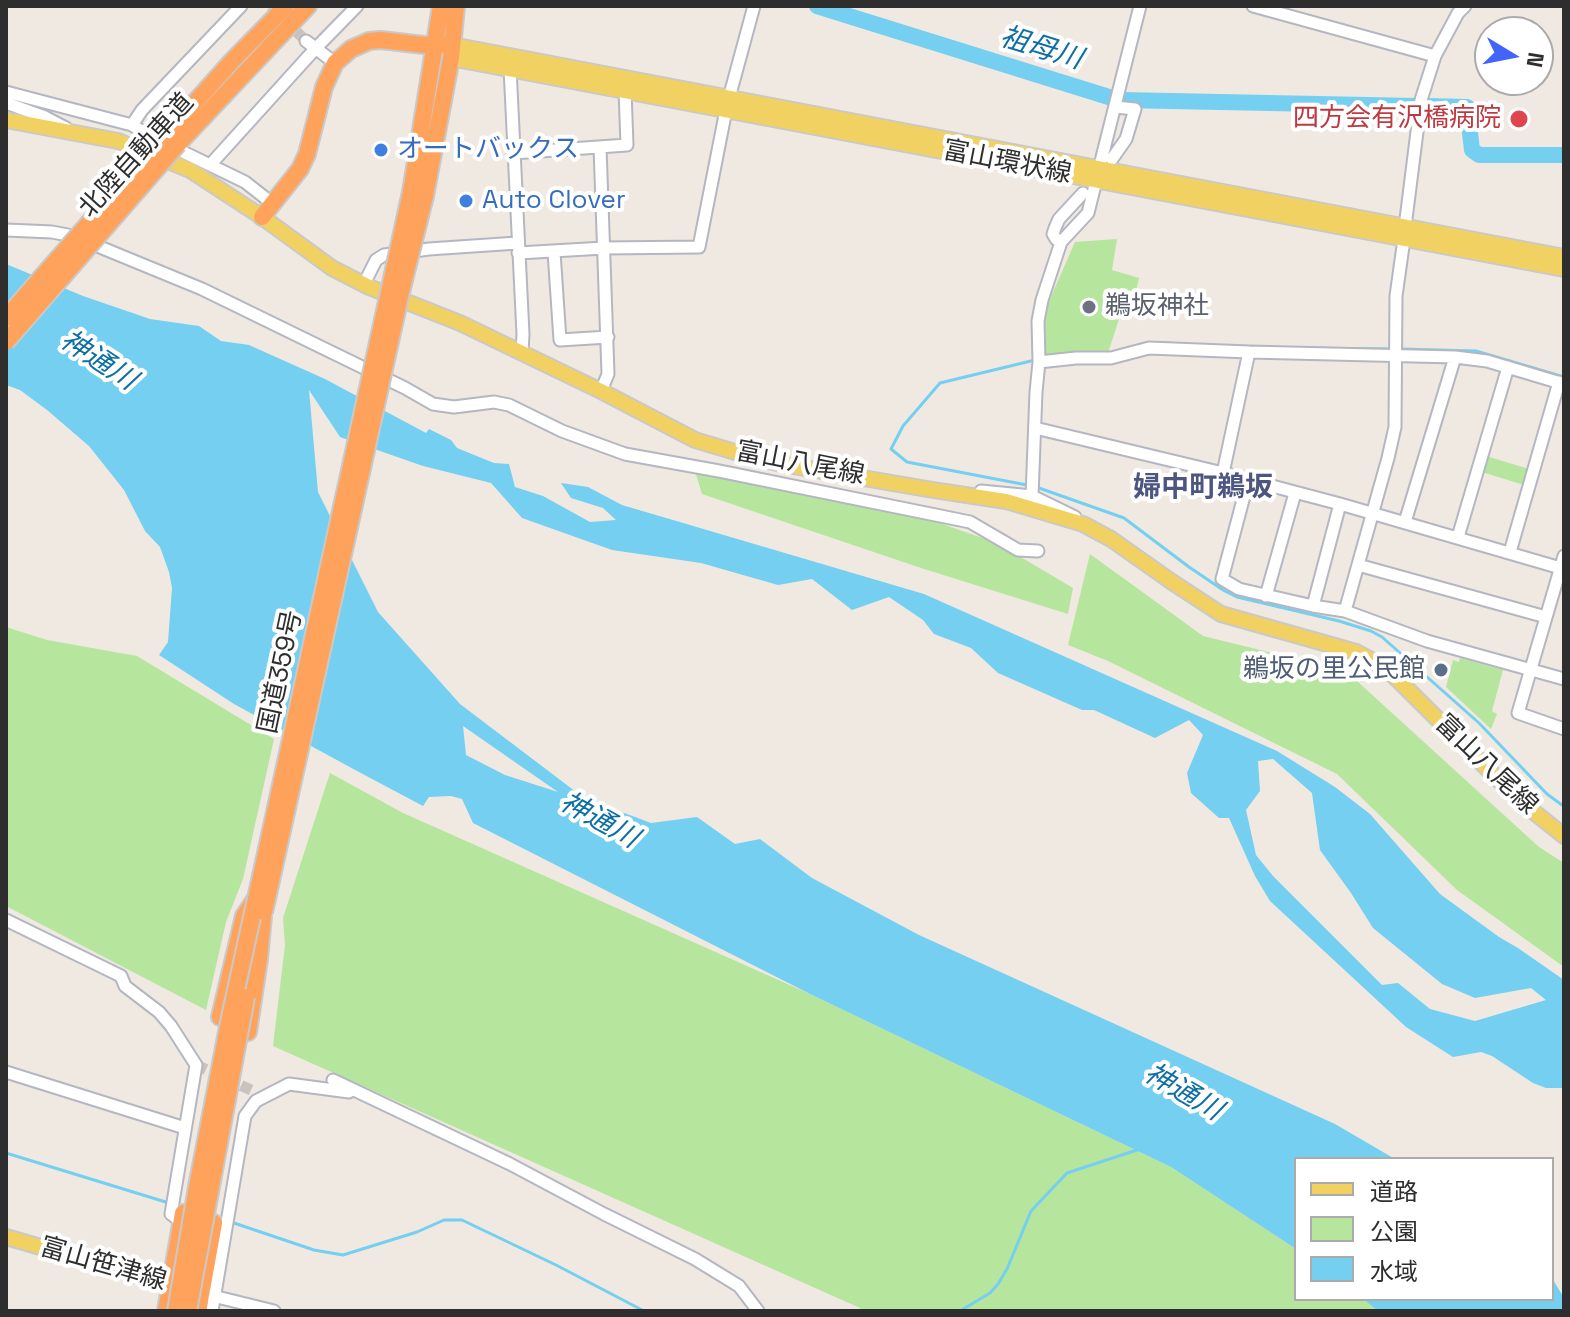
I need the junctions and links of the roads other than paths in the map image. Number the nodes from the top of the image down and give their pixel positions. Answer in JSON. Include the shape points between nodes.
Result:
{"nodes":[{"id":1,"x":241,"y":6,"type":"edge"},
{"id":2,"x":286,"y":6,"type":"edge"},
{"id":3,"x":308,"y":6,"type":"edge"},
{"id":4,"x":357,"y":6,"type":"edge"},
{"id":5,"x":441,"y":6,"type":"edge"},
{"id":6,"x":456,"y":6,"type":"edge"},
{"id":7,"x":754,"y":6,"type":"edge"},
{"id":8,"x":1140,"y":6,"type":"edge"},
{"id":9,"x":1253,"y":6,"type":"edge"},
{"id":10,"x":1465,"y":6,"type":"edge"},
{"id":11,"x":310,"y":45,"type":"junction"},
{"id":12,"x":440,"y":49,"type":"junction"},
{"id":13,"x":1435,"y":56,"type":"junction"},
{"id":14,"x":335,"y":63,"type":"junction"},
{"id":15,"x":510,"y":68,"type":"junction"},
{"id":16,"x":625,"y":90,"type":"junction"},
{"id":17,"x":6,"y":92,"type":"edge"},
{"id":18,"x":6,"y":103,"type":"edge"},
{"id":19,"x":728,"y":104,"type":"junction"},
{"id":20,"x":1115,"y":107,"type":"junction"},
{"id":21,"x":6,"y":120,"type":"edge"},
{"id":22,"x":132,"y":125,"type":"junction"},
{"id":23,"x":77,"y":133,"type":"junction"},
{"id":24,"x":171,"y":141,"type":"junction"},
{"id":25,"x":600,"y":147,"type":"junction"},
{"id":26,"x":513,"y":153,"type":"junction"},
{"id":27,"x":1112,"y":159,"type":"dead end"},
{"id":28,"x":210,"y":165,"type":"junction"},
{"id":29,"x":1098,"y":174,"type":"junction"},
{"id":30,"x":1083,"y":193,"type":"dead end"},
{"id":31,"x":418,"y":194,"type":"junction"},
{"id":32,"x":268,"y":211,"type":"junction"},
{"id":33,"x":6,"y":230,"type":"edge"},
{"id":34,"x":1404,"y":233,"type":"junction"},
{"id":35,"x":1061,"y":242,"type":"junction"},
{"id":36,"x":518,"y":248,"type":"junction"},
{"id":37,"x":604,"y":248,"type":"junction"},
{"id":38,"x":554,"y":252,"type":"junction"},
{"id":39,"x":1564,"y":257,"type":"edge"},
{"id":40,"x":1564,"y":269,"type":"edge"},
{"id":41,"x":364,"y":284,"type":"junction"},
{"id":42,"x":6,"y":318,"type":"edge"},
{"id":43,"x":608,"y":337,"type":"junction"},
{"id":44,"x":6,"y":342,"type":"edge"},
{"id":45,"x":1249,"y":352,"type":"junction"},
{"id":46,"x":522,"y":353,"type":"junction"},
{"id":47,"x":1395,"y":356,"type":"junction"},
{"id":48,"x":1455,"y":357,"type":"junction"},
{"id":49,"x":1039,"y":359,"type":"junction"},
{"id":50,"x":1508,"y":367,"type":"junction"},
{"id":51,"x":1561,"y":383,"type":"edge"},
{"id":52,"x":601,"y":391,"type":"junction"},
{"id":53,"x":1035,"y":428,"type":"junction"},
{"id":54,"x":1223,"y":473,"type":"junction"},
{"id":55,"x":1248,"y":481,"type":"junction"},
{"id":56,"x":933,"y":490,"type":"junction"},
{"id":57,"x":1295,"y":493,"type":"junction"},
{"id":58,"x":1032,"y":496,"type":"junction"},
{"id":59,"x":1340,"y":504,"type":"junction"},
{"id":60,"x":1372,"y":513,"type":"junction"},
{"id":61,"x":1405,"y":522,"type":"junction"},
{"id":62,"x":1458,"y":537,"type":"junction"},
{"id":63,"x":1111,"y":539,"type":"junction"},
{"id":64,"x":1038,"y":551,"type":"dead end"},
{"id":65,"x":1510,"y":552,"type":"junction"},
{"id":66,"x":1563,"y":564,"type":"edge"},
{"id":67,"x":1358,"y":565,"type":"junction"},
{"id":68,"x":1266,"y":596,"type":"junction"},
{"id":69,"x":1313,"y":606,"type":"junction"},
{"id":70,"x":1345,"y":611,"type":"junction"},
{"id":71,"x":1546,"y":617,"type":"junction"},
{"id":72,"x":1530,"y":669,"type":"junction"},
{"id":73,"x":1564,"y":679,"type":"edge"},
{"id":74,"x":1564,"y":729,"type":"edge"},
{"id":75,"x":1564,"y":836,"type":"edge"},
{"id":76,"x":256,"y":897,"type":"junction"},
{"id":77,"x":263,"y":916,"type":"junction"},
{"id":78,"x":6,"y":920,"type":"edge"},
{"id":79,"x":6,"y":1072,"type":"edge"},
{"id":80,"x":333,"y":1080,"type":"dead end"},
{"id":81,"x":361,"y":1094,"type":"junction"},
{"id":82,"x":185,"y":1128,"type":"junction"},
{"id":83,"x":182,"y":1218,"type":"junction"},
{"id":84,"x":6,"y":1237,"type":"edge"},
{"id":85,"x":171,"y":1284,"type":"junction"},
{"id":86,"x":208,"y":1295,"type":"junction"},
{"id":87,"x":166,"y":1311,"type":"edge"},
{"id":88,"x":176,"y":1311,"type":"edge"},
{"id":89,"x":188,"y":1311,"type":"edge"},
{"id":90,"x":198,"y":1311,"type":"edge"},
{"id":91,"x":212,"y":1311,"type":"edge"},
{"id":92,"x":274,"y":1311,"type":"edge"},
{"id":93,"x":758,"y":1311,"type":"edge"}],
"edges":[{"from":1,"to":22,"type":"street"},
{"from":2,"to":24,"type":"highway","name":"北陸自動車道","via":[[233,60]]},
{"from":3,"to":24,"type":"highway","name":"北陸自動車道"},
{"from":4,"to":11,"type":"street"},
{"from":5,"to":12,"type":"highway"},
{"from":6,"to":12,"type":"highway"},
{"from":7,"to":19,"type":"street"},
{"from":8,"to":20,"type":"street"},
{"from":9,"to":13,"type":"street"},
{"from":10,"to":13,"type":"street"},
{"from":11,"to":14,"type":"street"},
{"from":11,"to":28,"type":"street"},
{"from":12,"to":14,"type":"highway","via":[[369,41]]},
{"from":12,"to":15,"type":"main road","name":"富山環状線"},
{"from":12,"to":19,"type":"main road","name":"富山環状線"},
{"from":12,"to":31,"type":"highway","name":"国道359号"},
{"from":13,"to":34,"type":"street","via":[[1421,100]]},
{"from":14,"to":32,"type":"highway","via":[[307,154]]},
{"from":15,"to":16,"type":"main road","name":"富山環状線"},
{"from":15,"to":26,"type":"street"},
{"from":16,"to":19,"type":"main road","name":"富山環状線"},
{"from":16,"to":25,"type":"street","via":[[627,145]]},
{"from":17,"to":22,"type":"street"},
{"from":18,"to":23,"type":"street"},
{"from":19,"to":29,"type":"main road","name":"富山環状線"},
{"from":19,"to":37,"type":"street","via":[[699,247]]},
{"from":20,"to":27,"type":"street","via":[[1135,109],[1126,139]]},
{"from":20,"to":29,"type":"street"},
{"from":21,"to":23,"type":"main road","name":"富山八尾線"},
{"from":22,"to":28,"type":"street"},
{"from":23,"to":32,"type":"main road","name":"富山八尾線","via":[[118,141],[190,170]]},
{"from":24,"to":42,"type":"highway","name":"北陸自動車道","bridge":true},
{"from":24,"to":44,"type":"highway","name":"北陸自動車道","bridge":true},
{"from":25,"to":26,"type":"street"},
{"from":25,"to":37,"type":"street"},
{"from":26,"to":36,"type":"street"},
{"from":28,"to":32,"type":"street","via":[[245,182]]},
{"from":29,"to":34,"type":"main road","name":"富山環状線"},
{"from":29,"to":35,"type":"street","via":[[1088,213]]},
{"from":30,"to":35,"type":"street","via":[[1059,219],[1053,234]]},
{"from":31,"to":76,"type":"highway","name":"国道359号","bridge":true},
{"from":31,"to":77,"type":"highway","name":"国道359号","bridge":true},
{"from":32,"to":41,"type":"main road","name":"富山八尾線","via":[[332,268]]},
{"from":33,"to":64,"type":"street","via":[[73,236],[202,289],[433,404],[509,405],[625,454],[970,522],[1018,550]]},
{"from":34,"to":39,"type":"main road","name":"富山環状線"},
{"from":34,"to":40,"type":"main road","name":"富山環状線"},
{"from":34,"to":47,"type":"street"},
{"from":35,"to":49,"type":"street","via":[[1038,321]]},
{"from":36,"to":38,"type":"street"},
{"from":36,"to":41,"type":"street","via":[[384,255]]},
{"from":36,"to":46,"type":"street"},
{"from":37,"to":38,"type":"street"},
{"from":37,"to":43,"type":"street"},
{"from":38,"to":43,"type":"street","via":[[560,340]]},
{"from":41,"to":46,"type":"main road","name":"富山八尾線"},
{"from":43,"to":52,"type":"street","via":[[608,374]]},
{"from":45,"to":47,"type":"street"},
{"from":45,"to":49,"type":"street","via":[[1149,348],[1111,358]]},
{"from":45,"to":54,"type":"street"},
{"from":46,"to":52,"type":"main road","name":"富山八尾線"},
{"from":47,"to":48,"type":"street"},
{"from":47,"to":60,"type":"street","via":[[1395,427]]},
{"from":48,"to":50,"type":"street"},
{"from":48,"to":61,"type":"street"},
{"from":49,"to":53,"type":"street"},
{"from":50,"to":51,"type":"street"},
{"from":50,"to":62,"type":"street"},
{"from":51,"to":65,"type":"street"},
{"from":52,"to":56,"type":"main road","name":"富山八尾線","via":[[688,438],[755,458]]},
{"from":53,"to":54,"type":"street"},
{"from":53,"to":58,"type":"street"},
{"from":54,"to":55,"type":"street"},
{"from":55,"to":57,"type":"street"},
{"from":55,"to":68,"type":"street","via":[[1222,579]]},
{"from":56,"to":58,"type":"street"},
{"from":56,"to":63,"type":"main road","name":"富山八尾線","via":[[1030,507]]},
{"from":57,"to":59,"type":"street"},
{"from":57,"to":68,"type":"street"},
{"from":58,"to":63,"type":"street"},
{"from":59,"to":60,"type":"street"},
{"from":59,"to":69,"type":"street"},
{"from":60,"to":61,"type":"street"},
{"from":60,"to":67,"type":"street"},
{"from":61,"to":62,"type":"street"},
{"from":62,"to":65,"type":"street"},
{"from":63,"to":75,"type":"main road","name":"富山八尾線","via":[[1221,614],[1356,652],[1386,668],[1519,800]]},
{"from":65,"to":66,"type":"street"},
{"from":66,"to":71,"type":"street"},
{"from":67,"to":70,"type":"street"},
{"from":67,"to":71,"type":"street"},
{"from":68,"to":69,"type":"street"},
{"from":69,"to":70,"type":"street"},
{"from":70,"to":72,"type":"street","via":[[1427,641]]},
{"from":71,"to":72,"type":"street"},
{"from":72,"to":73,"type":"street"},
{"from":72,"to":74,"type":"street","via":[[1518,713]]},
{"from":76,"to":83,"type":"highway","via":[[244,916],[215,1038]]},
{"from":76,"to":88,"type":"highway","name":"国道359号","bridge":true},
{"from":77,"to":86,"type":"highway","via":[[214,1223]]},
{"from":77,"to":89,"type":"highway","name":"国道359号","bridge":true},
{"from":78,"to":82,"type":"street","via":[[121,976],[125,986],[159,1012],[196,1065]]},
{"from":79,"to":82,"type":"street"},
{"from":80,"to":81,"type":"street"},
{"from":81,"to":86,"type":"street","via":[[289,1084],[254,1095],[245,1116]]},
{"from":81,"to":93,"type":"street","via":[[695,1259],[739,1286]]},
{"from":82,"to":83,"type":"street","via":[[171,1214]]},
{"from":83,"to":85,"type":"highway"},
{"from":84,"to":85,"type":"main road","name":"富山笹津線"},
{"from":85,"to":86,"type":"main road","name":"富山笹津線"},
{"from":85,"to":87,"type":"highway"},
{"from":86,"to":90,"type":"highway"},
{"from":86,"to":91,"type":"street"},
{"from":86,"to":92,"type":"street"}]}
